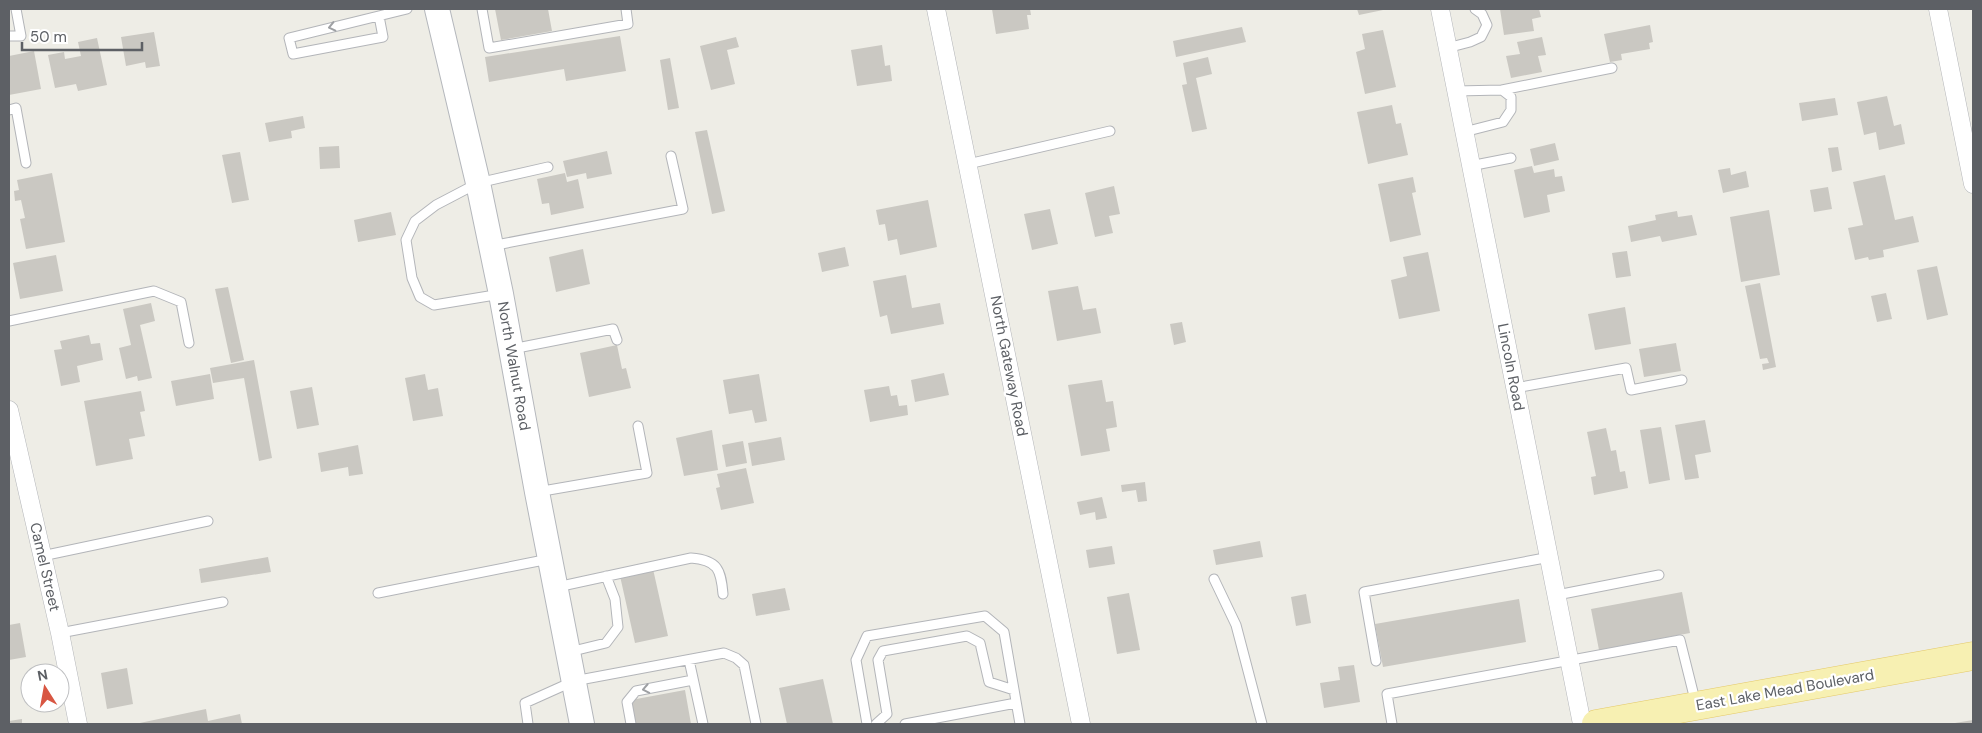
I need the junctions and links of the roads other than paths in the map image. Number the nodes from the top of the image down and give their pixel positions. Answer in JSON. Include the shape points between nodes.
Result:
{"nodes":[{"id":1,"x":16,"y":9,"type":"edge"},
{"id":2,"x":407,"y":9,"type":"edge"},
{"id":3,"x":437,"y":9,"type":"edge"},
{"id":4,"x":482,"y":9,"type":"edge"},
{"id":5,"x":626,"y":9,"type":"edge"},
{"id":6,"x":936,"y":9,"type":"edge"},
{"id":7,"x":1440,"y":9,"type":"edge"},
{"id":8,"x":1475,"y":9,"type":"edge"},
{"id":9,"x":1938,"y":9,"type":"edge"},
{"id":10,"x":379,"y":16,"type":"junction"},
{"id":11,"x":9,"y":36,"type":"edge"},
{"id":12,"x":1447,"y":48,"type":"junction"},
{"id":13,"x":1612,"y":68,"type":"dead end"},
{"id":14,"x":1502,"y":90,"type":"junction"},
{"id":15,"x":1456,"y":91,"type":"junction"},
{"id":16,"x":9,"y":110,"type":"edge"},
{"id":17,"x":1110,"y":131,"type":"dead end"},
{"id":18,"x":1464,"y":132,"type":"junction"},
{"id":19,"x":1969,"y":137,"type":"edge"},
{"id":20,"x":672,"y":156,"type":"dead end"},
{"id":21,"x":1511,"y":158,"type":"dead end"},
{"id":22,"x":26,"y":162,"type":"dead end"},
{"id":23,"x":968,"y":164,"type":"junction"},
{"id":24,"x":1470,"y":166,"type":"junction"},
{"id":25,"x":548,"y":167,"type":"dead end"},
{"id":26,"x":478,"y":183,"type":"junction"},
{"id":27,"x":1973,"y":184,"type":"edge"},
{"id":28,"x":491,"y":246,"type":"junction"},
{"id":29,"x":500,"y":294,"type":"junction"},
{"id":30,"x":9,"y":321,"type":"edge"},
{"id":31,"x":617,"y":340,"type":"dead end"},
{"id":32,"x":189,"y":342,"type":"dead end"},
{"id":33,"x":512,"y":349,"type":"junction"},
{"id":34,"x":1682,"y":380,"type":"dead end"},
{"id":35,"x":1515,"y":388,"type":"junction"},
{"id":36,"x":9,"y":410,"type":"edge"},
{"id":37,"x":638,"y":426,"type":"dead end"},
{"id":38,"x":537,"y":492,"type":"junction"},
{"id":39,"x":208,"y":522,"type":"dead end"},
{"id":40,"x":42,"y":556,"type":"junction"},
{"id":41,"x":1550,"y":557,"type":"junction"},
{"id":42,"x":551,"y":559,"type":"junction"},
{"id":43,"x":606,"y":576,"type":"junction"},
{"id":44,"x":1659,"y":576,"type":"dead end"},
{"id":45,"x":1214,"y":579,"type":"dead end"},
{"id":46,"x":556,"y":587,"type":"junction"},
{"id":47,"x":378,"y":593,"type":"dead end"},
{"id":48,"x":724,"y":594,"type":"dead end"},
{"id":49,"x":1557,"y":595,"type":"junction"},
{"id":50,"x":223,"y":602,"type":"dead end"},
{"id":51,"x":60,"y":633,"type":"junction"},
{"id":52,"x":569,"y":652,"type":"junction"},
{"id":53,"x":1973,"y":656,"type":"edge"},
{"id":54,"x":689,"y":660,"type":"junction"},
{"id":55,"x":1570,"y":660,"type":"junction"},
{"id":56,"x":1376,"y":661,"type":"dead end"},
{"id":57,"x":693,"y":680,"type":"junction"},
{"id":58,"x":574,"y":681,"type":"junction"},
{"id":59,"x":1014,"y":690,"type":"junction"},
{"id":60,"x":1016,"y":703,"type":"junction"},
{"id":61,"x":1697,"y":706,"type":"junction"},
{"id":62,"x":942,"y":721,"type":"edge"},
{"id":63,"x":916,"y":723,"type":"edge"},
{"id":64,"x":78,"y":724,"type":"edge"},
{"id":65,"x":528,"y":724,"type":"edge"},
{"id":66,"x":582,"y":724,"type":"edge"},
{"id":67,"x":631,"y":724,"type":"edge"},
{"id":68,"x":703,"y":724,"type":"edge"},
{"id":69,"x":756,"y":724,"type":"edge"},
{"id":70,"x":867,"y":724,"type":"edge"},
{"id":71,"x":876,"y":724,"type":"edge"},
{"id":72,"x":905,"y":724,"type":"edge"},
{"id":73,"x":1020,"y":724,"type":"edge"},
{"id":74,"x":1081,"y":724,"type":"edge"},
{"id":75,"x":1262,"y":724,"type":"edge"},
{"id":76,"x":1392,"y":724,"type":"edge"},
{"id":77,"x":1582,"y":724,"type":"edge"},
{"id":78,"x":1596,"y":724,"type":"edge"}],
"edges":[{"from":1,"to":11,"type":"lane","via":[[21,36]]},
{"from":2,"to":10,"type":"lane"},
{"from":3,"to":26,"type":"street","name":"North Walnut Road"},
{"from":4,"to":5,"type":"lane","via":[[489,48],[628,24]]},
{"from":6,"to":23,"type":"street","name":"North Gateway Road"},
{"from":7,"to":12,"type":"street","name":"Lincoln Road"},
{"from":8,"to":12,"type":"lane","via":[[1482,14],[1487,25],[1481,37]]},
{"from":9,"to":19,"type":"street"},
{"from":10,"to":10,"type":"lane","one_way":true,"via":[[289,38],[293,54],[383,36]]},
{"from":12,"to":15,"type":"street","name":"Lincoln Road"},
{"from":13,"to":14,"type":"lane"},
{"from":14,"to":15,"type":"lane"},
{"from":14,"to":18,"type":"lane","via":[[1511,97],[1511,110],[1503,122]]},
{"from":15,"to":18,"type":"street","name":"Lincoln Road"},
{"from":16,"to":22,"type":"lane","via":[[16,108]]},
{"from":17,"to":23,"type":"lane"},
{"from":18,"to":24,"type":"street","name":"Lincoln Road"},
{"from":19,"to":27,"type":"street"},
{"from":20,"to":28,"type":"lane","via":[[683,209]]},
{"from":21,"to":24,"type":"lane"},
{"from":23,"to":74,"type":"street","name":"North Gateway Road"},
{"from":24,"to":35,"type":"street","name":"Lincoln Road"},
{"from":25,"to":26,"type":"lane"},
{"from":26,"to":28,"type":"street","name":"North Walnut Road"},
{"from":26,"to":29,"type":"lane","via":[[436,205],[415,222],[406,240],[412,278],[420,297],[434,305]]},
{"from":28,"to":29,"type":"street","name":"North Walnut Road"},
{"from":29,"to":33,"type":"street","name":"North Walnut Road"},
{"from":30,"to":32,"type":"lane","via":[[154,292],[181,302]]},
{"from":31,"to":33,"type":"lane","via":[[613,329]]},
{"from":33,"to":38,"type":"street","name":"North Walnut Road"},
{"from":34,"to":35,"type":"lane","via":[[1630,390],[1626,368]]},
{"from":35,"to":41,"type":"street","name":"Lincoln Road"},
{"from":36,"to":40,"type":"street","name":"Camel Street"},
{"from":37,"to":38,"type":"lane","via":[[647,473]]},
{"from":38,"to":42,"type":"street","name":"North Walnut Road"},
{"from":39,"to":40,"type":"lane"},
{"from":40,"to":51,"type":"street","name":"Camel Street"},
{"from":41,"to":49,"type":"street","name":"Lincoln Road"},
{"from":41,"to":56,"type":"lane","via":[[1364,592]]},
{"from":42,"to":46,"type":"street","name":"North Walnut Road"},
{"from":42,"to":47,"type":"lane"},
{"from":43,"to":46,"type":"lane"},
{"from":43,"to":48,"type":"lane","via":[[682,559],[701,559],[720,571]]},
{"from":43,"to":52,"type":"lane","via":[[615,600],[618,627],[606,643]]},
{"from":44,"to":49,"type":"lane"},
{"from":45,"to":75,"type":"lane","via":[[1236,625]]},
{"from":46,"to":52,"type":"street","name":"North Walnut Road"},
{"from":49,"to":55,"type":"street","name":"Lincoln Road"},
{"from":50,"to":51,"type":"lane"},
{"from":51,"to":64,"type":"street","name":"Camel Street"},
{"from":52,"to":58,"type":"street","name":"North Walnut Road"},
{"from":53,"to":61,"type":"main road","name":"East Lake Mead Boulevard"},
{"from":54,"to":57,"type":"lane"},
{"from":54,"to":58,"type":"lane"},
{"from":54,"to":69,"type":"lane","via":[[724,653],[744,665]]},
{"from":55,"to":61,"type":"lane","via":[[1680,640]]},
{"from":55,"to":76,"type":"lane","via":[[1386,694]]},
{"from":55,"to":77,"type":"street","name":"Lincoln Road"},
{"from":57,"to":67,"type":"lane","one_way":true,"via":[[636,691],[627,702]]},
{"from":57,"to":68,"type":"lane"},
{"from":58,"to":65,"type":"lane","via":[[525,703]]},
{"from":58,"to":66,"type":"street","name":"North Walnut Road"},
{"from":59,"to":60,"type":"lane"},
{"from":59,"to":70,"type":"lane","via":[[1004,632],[985,616],[867,636],[856,660]]},
{"from":59,"to":71,"type":"lane","via":[[989,682],[980,643],[967,636],[884,651],[878,660],[887,714]]},
{"from":60,"to":62,"type":"lane"},
{"from":60,"to":73,"type":"lane"},
{"from":61,"to":78,"type":"main road","name":"East Lake Mead Boulevard"},
{"from":62,"to":63,"type":"lane"},
{"from":63,"to":72,"type":"lane"}]}
